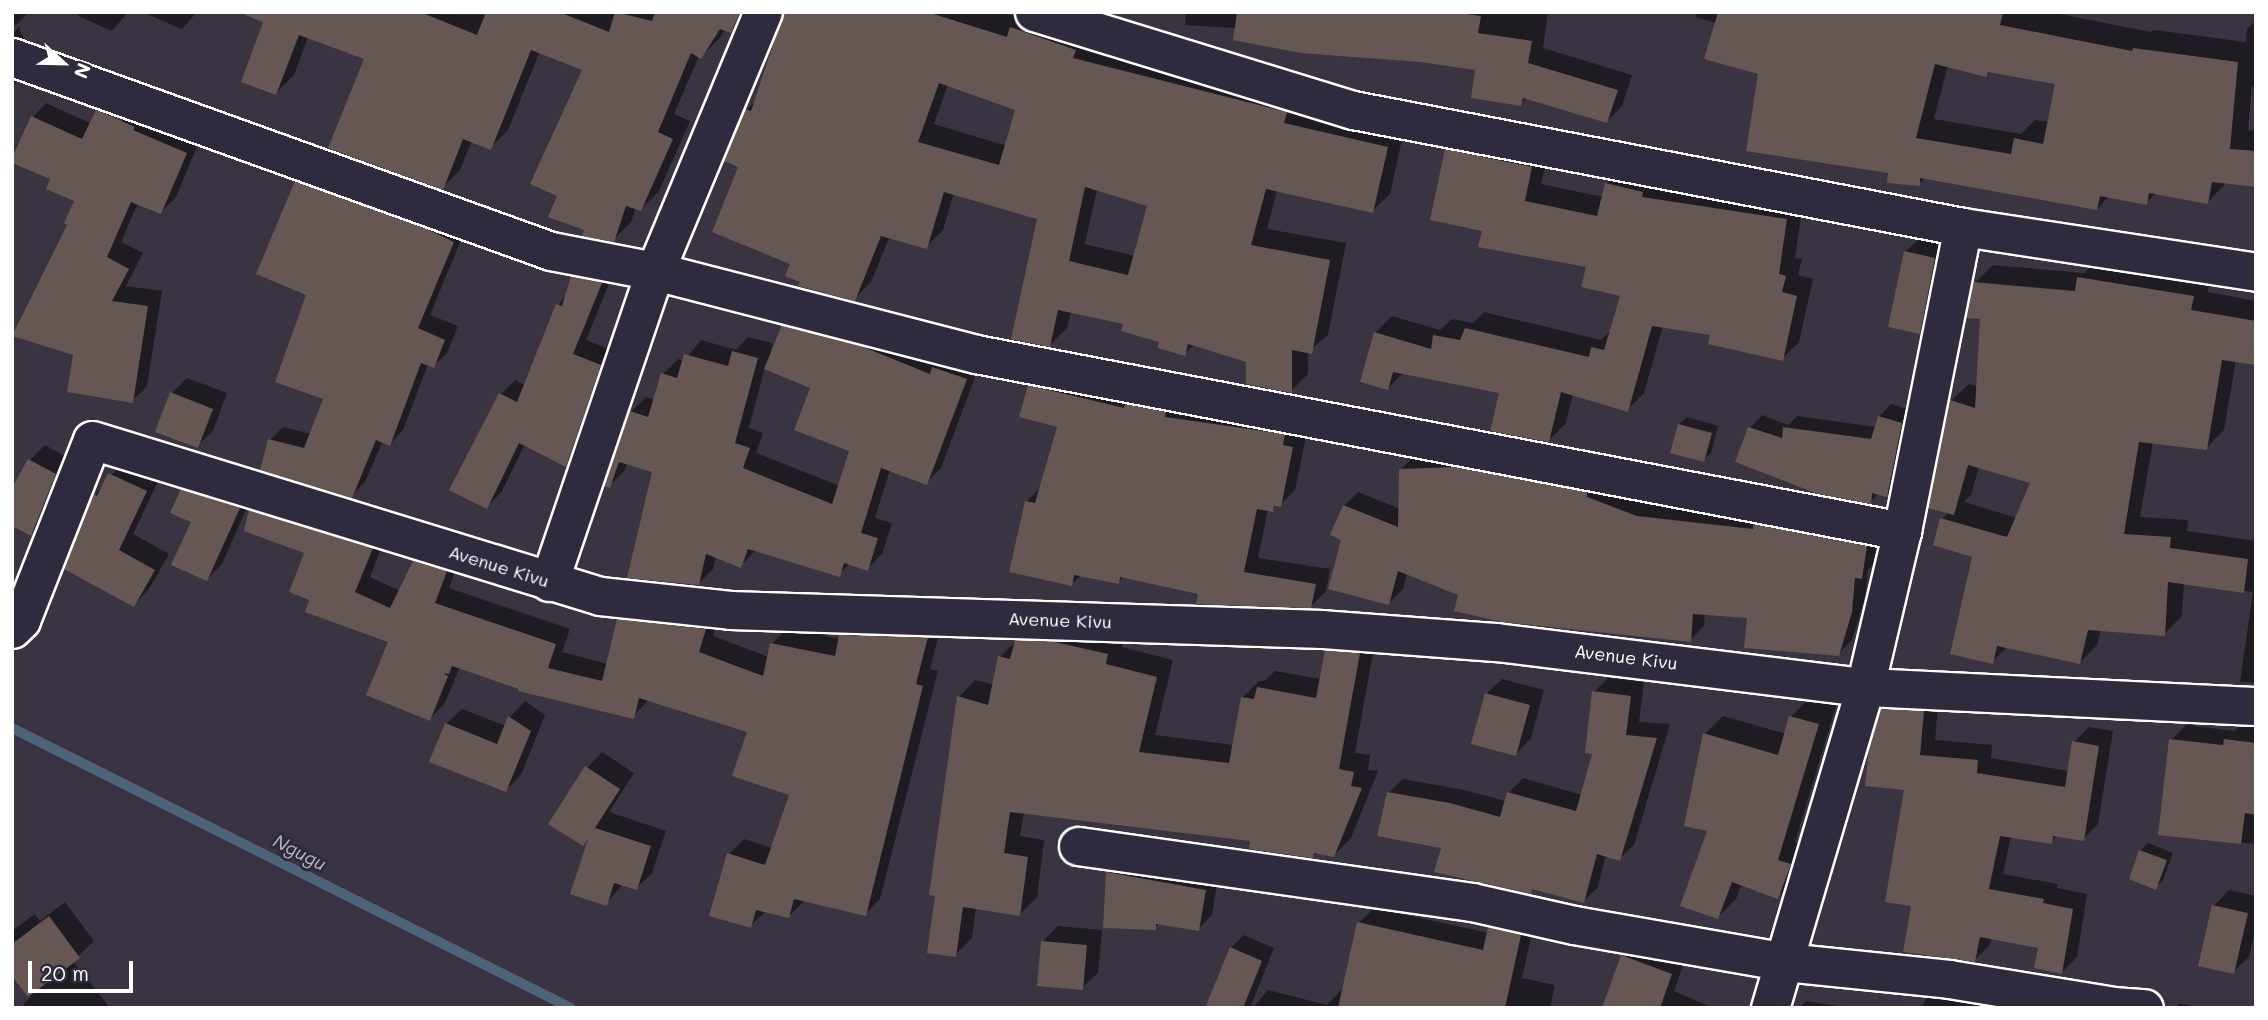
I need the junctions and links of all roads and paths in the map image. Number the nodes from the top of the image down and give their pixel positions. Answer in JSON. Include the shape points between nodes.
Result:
{"nodes":[{"id":1,"x":763,"y":12,"type":"edge"},
{"id":2,"x":1034,"y":12,"type":"edge"},
{"id":3,"x":12,"y":57,"type":"edge"},
{"id":4,"x":1963,"y":227,"type":"junction"},
{"id":5,"x":654,"y":271,"type":"junction"},
{"id":6,"x":2256,"y":272,"type":"edge"},
{"id":7,"x":1902,"y":531,"type":"junction"},
{"id":8,"x":549,"y":582,"type":"junction"},
{"id":9,"x":12,"y":629,"type":"edge"},
{"id":10,"x":1865,"y":687,"type":"junction"},
{"id":11,"x":2256,"y":706,"type":"edge"},
{"id":12,"x":1078,"y":846,"type":"dead end"},
{"id":13,"x":1785,"y":962,"type":"junction"},
{"id":14,"x":2123,"y":1007,"type":"edge"},
{"id":15,"x":1770,"y":1008,"type":"edge"}],
"edges":[{"from":1,"to":5,"type":"street"},
{"from":2,"to":4,"type":"street","via":[[1353,110]]},
{"from":3,"to":5,"type":"street","via":[[551,251]]},
{"from":4,"to":6,"type":"street"},
{"from":4,"to":7,"type":"street"},
{"from":5,"to":7,"type":"street","via":[[976,354]]},
{"from":5,"to":8,"type":"street"},
{"from":7,"to":10,"type":"street"},
{"from":8,"to":9,"type":"street","name":"Avenue Kivu","via":[[92,440],[21,620]]},
{"from":8,"to":10,"type":"street","name":"Avenue Kivu","via":[[600,596],[730,610],[1322,629],[1496,642]]},
{"from":10,"to":11,"type":"street","name":"Avenue Kivu"},
{"from":10,"to":13,"type":"street"},
{"from":12,"to":13,"type":"street","via":[[1472,902]]},
{"from":13,"to":14,"type":"street","via":[[1949,979]]},
{"from":13,"to":15,"type":"street"}]}
